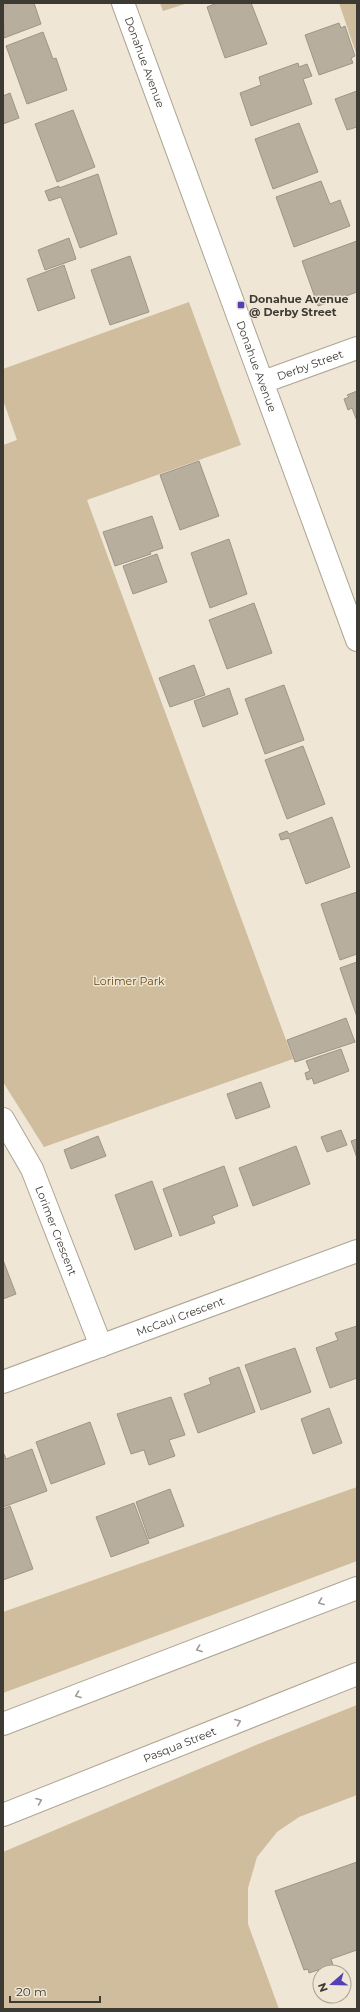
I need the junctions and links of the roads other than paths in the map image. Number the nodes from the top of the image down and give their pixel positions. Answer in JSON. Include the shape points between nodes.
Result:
{"nodes":[{"id":1,"x":123,"y":3,"type":"edge"},
{"id":2,"x":357,"y":348,"type":"edge"},
{"id":3,"x":263,"y":382,"type":"junction"},
{"id":4,"x":357,"y":640,"type":"edge"},
{"id":5,"x":3,"y":1119,"type":"edge"},
{"id":6,"x":357,"y":1251,"type":"edge"},
{"id":7,"x":101,"y":1346,"type":"junction"},
{"id":8,"x":3,"y":1382,"type":"edge"},
{"id":9,"x":357,"y":1588,"type":"edge"},
{"id":10,"x":357,"y":1674,"type":"edge"},
{"id":11,"x":3,"y":1724,"type":"edge"},
{"id":12,"x":3,"y":1815,"type":"edge"}],
"edges":[{"from":1,"to":3,"type":"street","name":"Donahue Avenue"},
{"from":2,"to":3,"type":"street","name":"Derby Street"},
{"from":3,"to":4,"type":"street","name":"Donahue Avenue"},
{"from":5,"to":7,"type":"street","name":"Lorimer Crescent","via":[[32,1169]]},
{"from":6,"to":7,"type":"street","name":"McCaul Crescent"},
{"from":7,"to":8,"type":"street","name":"McCaul Crescent"},
{"from":9,"to":11,"type":"street","one_way":true},
{"from":12,"to":10,"type":"street","name":"Pasqua Street","one_way":true}]}
